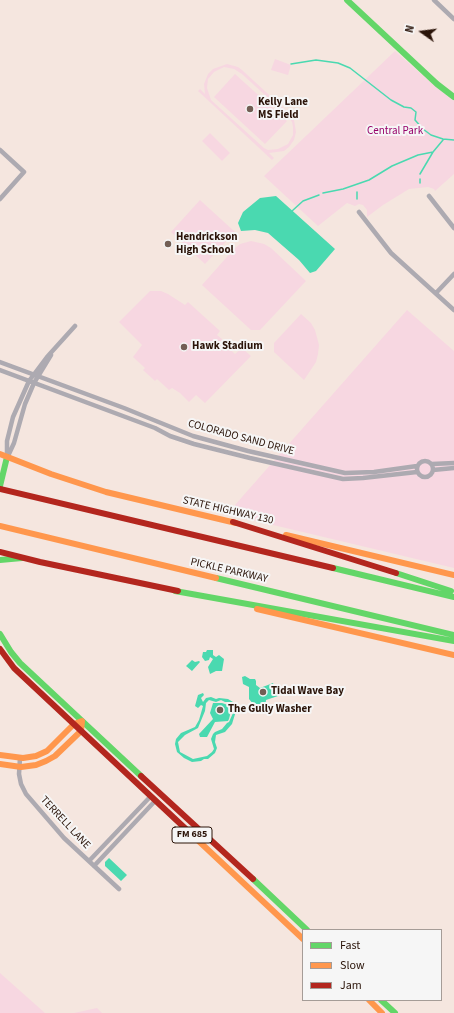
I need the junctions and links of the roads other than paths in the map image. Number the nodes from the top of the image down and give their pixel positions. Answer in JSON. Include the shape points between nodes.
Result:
{"nodes":[{"id":1,"x":434,"y":0,"type":"edge"},
{"id":2,"x":350,"y":1,"type":"edge"},
{"id":3,"x":454,"y":19,"type":"edge"},
{"id":4,"x":454,"y":97,"type":"edge"},
{"id":5,"x":0,"y":150,"type":"edge"},
{"id":6,"x":429,"y":196,"type":"dead end"},
{"id":7,"x":0,"y":199,"type":"edge"},
{"id":8,"x":359,"y":212,"type":"dead end"},
{"id":9,"x":454,"y":228,"type":"edge"},
{"id":10,"x":454,"y":274,"type":"edge"},
{"id":11,"x":436,"y":293,"type":"junction"},
{"id":12,"x":454,"y":310,"type":"edge"},
{"id":13,"x":75,"y":326,"type":"dead end"},
{"id":14,"x":0,"y":362,"type":"edge"},
{"id":15,"x":0,"y":370,"type":"edge"},
{"id":16,"x":36,"y":375,"type":"junction"},
{"id":17,"x":29,"y":381,"type":"junction"},
{"id":18,"x":34,"y":383,"type":"junction"},
{"id":19,"x":203,"y":438,"type":"junction"},
{"id":20,"x":194,"y":444,"type":"junction"},
{"id":21,"x":0,"y":454,"type":"edge"},
{"id":22,"x":7,"y":457,"type":"junction"},
{"id":23,"x":454,"y":463,"type":"edge"},
{"id":24,"x":432,"y":467,"type":"junction"},
{"id":25,"x":454,"y":468,"type":"edge"},
{"id":26,"x":417,"y":469,"type":"junction"},
{"id":27,"x":0,"y":486,"type":"edge"},
{"id":28,"x":0,"y":489,"type":"edge"},
{"id":29,"x":232,"y":522,"type":"junction"},
{"id":30,"x":0,"y":526,"type":"edge"},
{"id":31,"x":0,"y":552,"type":"edge"},
{"id":32,"x":22,"y":558,"type":"junction"},
{"id":33,"x":0,"y":560,"type":"edge"},
{"id":34,"x":454,"y":575,"type":"edge"},
{"id":35,"x":175,"y":591,"type":"junction"},
{"id":36,"x":454,"y":592,"type":"edge"},
{"id":37,"x":454,"y":597,"type":"edge"},
{"id":38,"x":0,"y":634,"type":"edge"},
{"id":39,"x":454,"y":635,"type":"edge"},
{"id":40,"x":454,"y":641,"type":"edge"},
{"id":41,"x":0,"y":649,"type":"edge"},
{"id":42,"x":454,"y":655,"type":"edge"},
{"id":43,"x":82,"y":721,"type":"junction"},
{"id":44,"x":74,"y":724,"type":"junction"},
{"id":45,"x":81,"y":731,"type":"junction"},
{"id":46,"x":56,"y":743,"type":"junction"},
{"id":47,"x":64,"y":749,"type":"junction"},
{"id":48,"x":0,"y":755,"type":"edge"},
{"id":49,"x":20,"y":758,"type":"junction"},
{"id":50,"x":0,"y":764,"type":"edge"},
{"id":51,"x":19,"y":767,"type":"junction"},
{"id":52,"x":153,"y":799,"type":"junction"},
{"id":53,"x":136,"y":812,"type":"junction"},
{"id":54,"x":141,"y":816,"type":"junction"},
{"id":55,"x":105,"y":845,"type":"junction"},
{"id":56,"x":109,"y":850,"type":"junction"},
{"id":57,"x":89,"y":861,"type":"junction"},
{"id":58,"x":94,"y":866,"type":"junction"},
{"id":59,"x":119,"y":889,"type":"dead end"},
{"id":60,"x":306,"y":929,"type":"edge"},
{"id":61,"x":302,"y":938,"type":"edge"},
{"id":62,"x":369,"y":1001,"type":"edge"},
{"id":63,"x":382,"y":1001,"type":"edge"},
{"id":64,"x":382,"y":1013,"type":"edge"},
{"id":65,"x":395,"y":1013,"type":"edge"}],
"edges":[{"from":1,"to":3,"type":"street"},
{"from":2,"to":4,"type":"main road"},
{"from":5,"to":7,"type":"street","via":[[24,172]]},
{"from":6,"to":9,"type":"street"},
{"from":8,"to":11,"type":"street","via":[[391,253]]},
{"from":10,"to":11,"type":"street"},
{"from":11,"to":12,"type":"street"},
{"from":13,"to":16,"type":"street"},
{"from":14,"to":16,"type":"street","name":"COLORADO SAND DRIVE"},
{"from":15,"to":17,"type":"street","name":"COLORADO SAND DRIVE"},
{"from":16,"to":17,"type":"street"},
{"from":16,"to":18,"type":"street"},
{"from":16,"to":19,"type":"street","name":"COLORADO SAND DRIVE"},
{"from":17,"to":18,"type":"street","name":"COLORADO SAND DRIVE"},
{"from":17,"to":22,"type":"street","via":[[13,417],[7,441]]},
{"from":18,"to":20,"type":"street","name":"COLORADO SAND DRIVE"},
{"from":18,"to":22,"type":"street","via":[[25,404],[14,444]]},
{"from":19,"to":20,"type":"street"},
{"from":19,"to":26,"type":"street","name":"COLORADO SAND DRIVE","via":[[345,473]]},
{"from":20,"to":26,"type":"street","name":"COLORADO SAND DRIVE","via":[[343,479]]},
{"from":21,"to":22,"type":"main road","name":"STATE HIGHWAY 130"},
{"from":22,"to":27,"type":"main road"},
{"from":22,"to":29,"type":"main road","name":"STATE HIGHWAY 130","via":[[106,492]]},
{"from":23,"to":24,"type":"street"},
{"from":24,"to":25,"type":"street"},
{"from":24,"to":26,"type":"street","via":[[425,460],[420,462]]},
{"from":24,"to":26,"type":"street","via":[[431,474],[426,477],[421,476]]},
{"from":28,"to":37,"type":"main road"},
{"from":29,"to":34,"type":"main road","name":"STATE HIGHWAY 130"},
{"from":29,"to":36,"type":"main road"},
{"from":30,"to":39,"type":"main road","name":"PICKLE PARKWAY"},
{"from":31,"to":32,"type":"main road"},
{"from":32,"to":33,"type":"main road"},
{"from":32,"to":35,"type":"main road","via":[[134,580]]},
{"from":35,"to":40,"type":"main road"},
{"from":35,"to":42,"type":"main road"},
{"from":38,"to":43,"type":"main road","number":"FM 685","via":[[20,663]]},
{"from":41,"to":44,"type":"main road","name":"FM 685","number":"FM 685","via":[[14,668]]},
{"from":43,"to":44,"type":"main road"},
{"from":43,"to":45,"type":"main road"},
{"from":43,"to":60,"type":"main road","number":"FM 685"},
{"from":44,"to":45,"type":"main road","name":"FM 685","number":"FM 685"},
{"from":44,"to":46,"type":"main road"},
{"from":45,"to":47,"type":"main road"},
{"from":45,"to":52,"type":"main road","name":"FM 685","number":"FM 685"},
{"from":46,"to":47,"type":"main road"},
{"from":46,"to":49,"type":"main road","via":[[36,756]]},
{"from":47,"to":51,"type":"main road","via":[[36,765]]},
{"from":48,"to":49,"type":"main road"},
{"from":49,"to":51,"type":"street","name":"TERRELL LANE"},
{"from":50,"to":51,"type":"main road"},
{"from":51,"to":57,"type":"street","name":"TERRELL LANE","via":[[21,784],[26,794],[64,838]]},
{"from":52,"to":53,"type":"street"},
{"from":52,"to":54,"type":"street"},
{"from":52,"to":61,"type":"main road","name":"FM 685","number":"FM 685"},
{"from":53,"to":54,"type":"street"},
{"from":53,"to":55,"type":"street"},
{"from":54,"to":56,"type":"street"},
{"from":55,"to":56,"type":"street"},
{"from":55,"to":57,"type":"street"},
{"from":56,"to":58,"type":"street"},
{"from":57,"to":58,"type":"street","name":"TERRELL LANE"},
{"from":58,"to":59,"type":"street","name":"TERRELL LANE"},
{"from":62,"to":64,"type":"main road"},
{"from":63,"to":65,"type":"main road"}]}
